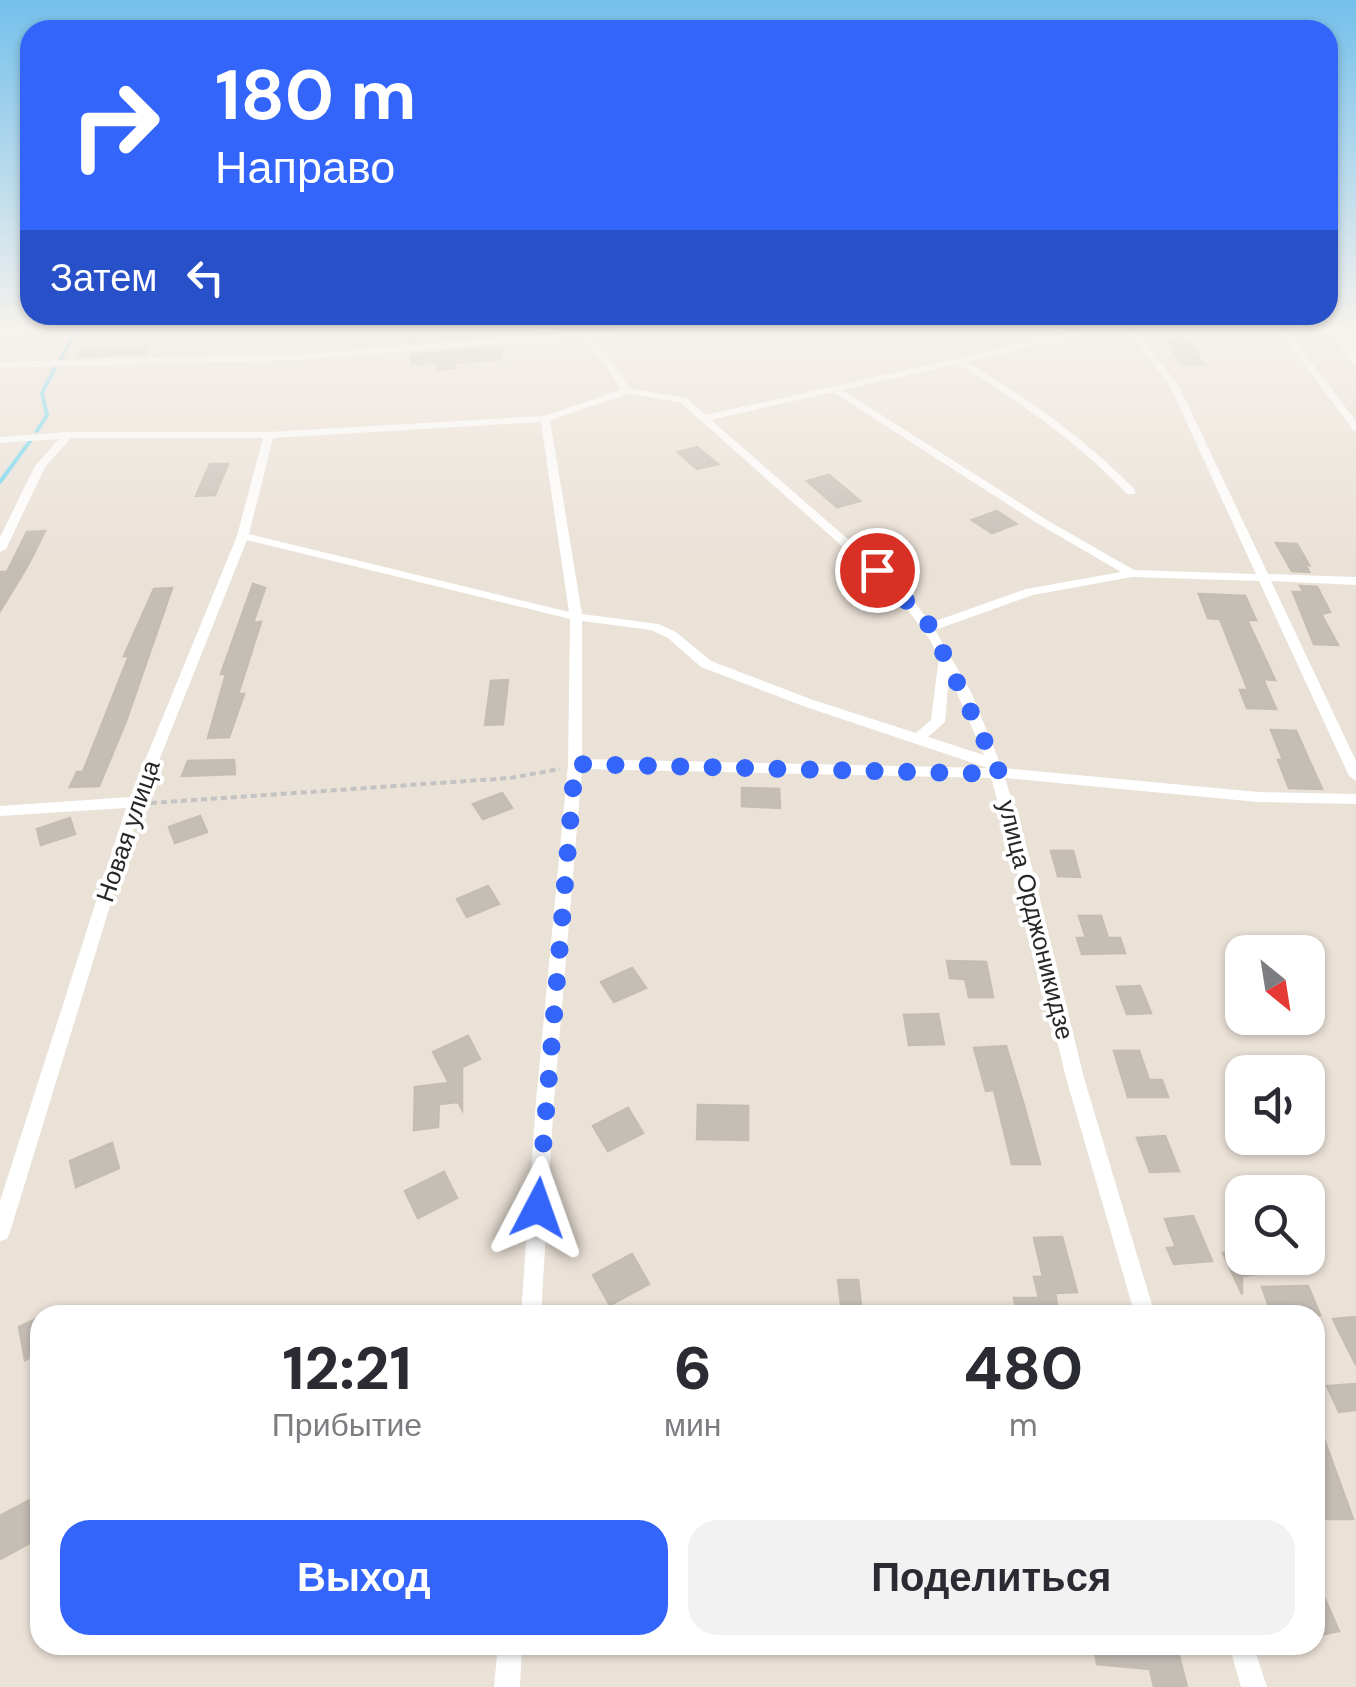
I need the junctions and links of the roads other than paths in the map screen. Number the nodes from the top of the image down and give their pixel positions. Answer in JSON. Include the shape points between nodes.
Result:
{"nodes":[{"id":1,"x":579,"y":408,"type":"edge"},
{"id":2,"x":692,"y":408,"type":"edge"},
{"id":3,"x":748,"y":408,"type":"edge"},
{"id":4,"x":863,"y":408,"type":"edge"},
{"id":5,"x":1034,"y":408,"type":"edge"},
{"id":6,"x":1184,"y":408,"type":"edge"},
{"id":7,"x":1341,"y":408,"type":"edge"},
{"id":8,"x":705,"y":418,"type":"junction"},
{"id":9,"x":546,"y":419,"type":"junction"},
{"id":10,"x":1356,"y":428,"type":"edge"},
{"id":11,"x":269,"y":435,"type":"junction"},
{"id":12,"x":68,"y":436,"type":"junction"},
{"id":13,"x":0,"y":440,"type":"edge"},
{"id":14,"x":1131,"y":492,"type":"dead end"},
{"id":15,"x":243,"y":536,"type":"junction"},
{"id":16,"x":0,"y":549,"type":"edge"},
{"id":17,"x":1132,"y":572,"type":"junction"},
{"id":18,"x":1261,"y":575,"type":"junction"},
{"id":19,"x":1356,"y":582,"type":"edge"},
{"id":20,"x":576,"y":617,"type":"junction"},
{"id":21,"x":931,"y":627,"type":"junction"},
{"id":22,"x":944,"y":655,"type":"junction"},
{"id":23,"x":918,"y":739,"type":"junction"},
{"id":24,"x":575,"y":765,"type":"junction"},
{"id":25,"x":997,"y":769,"type":"junction"},
{"id":26,"x":1356,"y":776,"type":"edge"},
{"id":27,"x":1356,"y":799,"type":"edge"},
{"id":28,"x":135,"y":802,"type":"junction"},
{"id":29,"x":0,"y":811,"type":"edge"},
{"id":30,"x":0,"y":1232,"type":"edge"},
{"id":31,"x":532,"y":1305,"type":"edge"},
{"id":32,"x":1142,"y":1305,"type":"edge"},
{"id":33,"x":509,"y":1655,"type":"edge"},
{"id":34,"x":1245,"y":1655,"type":"edge"},
{"id":35,"x":507,"y":1687,"type":"edge"},
{"id":36,"x":1254,"y":1687,"type":"edge"}],
"edges":[{"from":1,"to":9,"type":"street"},
{"from":2,"to":8,"type":"street","name":"улица Орджоникидзе"},
{"from":3,"to":8,"type":"street"},
{"from":4,"to":17,"type":"street"},
{"from":5,"to":14,"type":"street"},
{"from":6,"to":18,"type":"street"},
{"from":7,"to":10,"type":"street"},
{"from":8,"to":21,"type":"street","name":"улица Орджоникидзе"},
{"from":9,"to":11,"type":"street"},
{"from":9,"to":20,"type":"street"},
{"from":11,"to":12,"type":"street"},
{"from":11,"to":15,"type":"street","name":"Новая улица"},
{"from":12,"to":13,"type":"street"},
{"from":12,"to":16,"type":"street","via":[[40,466]]},
{"from":15,"to":20,"type":"street"},
{"from":15,"to":28,"type":"street","name":"Новая улица"},
{"from":17,"to":18,"type":"street"},
{"from":17,"to":21,"type":"street","via":[[1030,592]]},
{"from":18,"to":19,"type":"street"},
{"from":18,"to":26,"type":"street"},
{"from":20,"to":23,"type":"street","via":[[654,627],[706,664]]},
{"from":20,"to":24,"type":"street"},
{"from":21,"to":22,"type":"street","name":"улица Орджоникидзе"},
{"from":22,"to":23,"type":"street","via":[[938,722]]},
{"from":22,"to":25,"type":"street","name":"улица Орджоникидзе"},
{"from":23,"to":25,"type":"street"},
{"from":24,"to":25,"type":"street"},
{"from":24,"to":31,"type":"street"},
{"from":25,"to":27,"type":"street","via":[[1258,797]]},
{"from":25,"to":32,"type":"street","name":"улица Орджоникидзе","via":[[1067,1047]]},
{"from":28,"to":29,"type":"street"},
{"from":28,"to":30,"type":"street","name":"Новая улица"},
{"from":33,"to":35,"type":"street"},
{"from":34,"to":36,"type":"street"}]}
